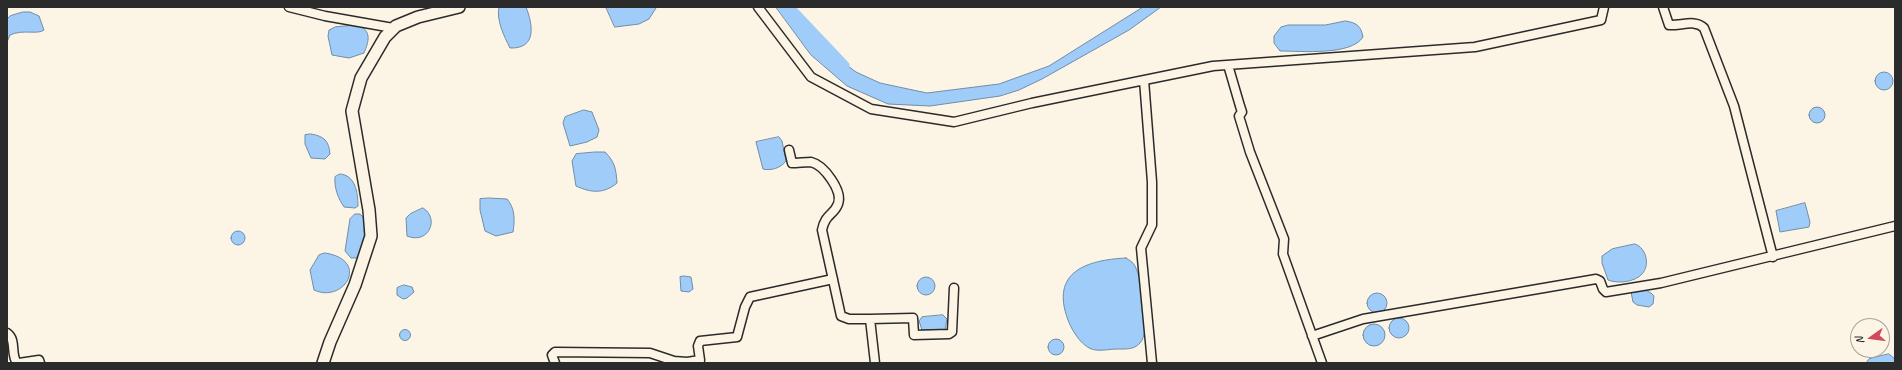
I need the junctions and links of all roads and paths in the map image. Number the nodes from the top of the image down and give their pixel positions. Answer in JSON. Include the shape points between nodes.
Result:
{"nodes":[{"id":1,"x":289,"y":7,"type":"edge"},
{"id":2,"x":458,"y":7,"type":"edge"},
{"id":3,"x":758,"y":7,"type":"edge"},
{"id":4,"x":1604,"y":7,"type":"edge"},
{"id":5,"x":1663,"y":7,"type":"edge"},
{"id":6,"x":394,"y":28,"type":"junction"},
{"id":7,"x":1228,"y":65,"type":"junction"},
{"id":8,"x":1144,"y":80,"type":"junction"},
{"id":9,"x":789,"y":150,"type":"dead end"},
{"id":10,"x":1895,"y":226,"type":"edge"},
{"id":11,"x":1773,"y":257,"type":"junction"},
{"id":12,"x":833,"y":279,"type":"junction"},
{"id":13,"x":954,"y":288,"type":"dead end"},
{"id":14,"x":870,"y":319,"type":"junction"},
{"id":15,"x":7,"y":332,"type":"edge"},
{"id":16,"x":1312,"y":336,"type":"junction"},
{"id":17,"x":18,"y":363,"type":"edge"},
{"id":18,"x":40,"y":363,"type":"edge"},
{"id":19,"x":323,"y":363,"type":"edge"},
{"id":20,"x":555,"y":363,"type":"edge"},
{"id":21,"x":875,"y":363,"type":"edge"},
{"id":22,"x":1152,"y":363,"type":"edge"},
{"id":23,"x":1322,"y":363,"type":"edge"}],
"edges":[{"from":1,"to":6,"type":"street"},
{"from":2,"to":6,"type":"main road","via":[[418,17]]},
{"from":3,"to":8,"type":"street","via":[[811,77],[871,109],[954,122],[1032,102]]},
{"from":4,"to":7,"type":"street","via":[[1601,20],[1475,47]]},
{"from":5,"to":11,"type":"street","via":[[1669,25],[1695,23],[1704,28],[1734,106]]},
{"from":6,"to":19,"type":"main road","via":[[385,37],[361,78],[352,112],[371,236],[355,284]]},
{"from":7,"to":8,"type":"street"},
{"from":7,"to":16,"type":"street","via":[[1242,112],[1239,116],[1250,152],[1284,239],[1284,254]]},
{"from":8,"to":22,"type":"street","via":[[1152,182],[1152,225],[1142,248]]},
{"from":9,"to":12,"type":"street","via":[[792,163],[812,162],[826,173],[839,192],[838,204],[824,220],[822,230]]},
{"from":10,"to":11,"type":"street"},
{"from":11,"to":16,"type":"street","via":[[1617,291],[1606,292],[1596,279],[1486,297],[1364,319]]},
{"from":12,"to":14,"type":"street","via":[[841,316],[849,319]]},
{"from":12,"to":20,"type":"street","via":[[750,297],[745,307],[739,335],[700,342],[700,360],[687,362],[650,353],[555,352],[552,355]]},
{"from":13,"to":14,"type":"street","via":[[952,332],[949,334],[914,336],[913,318]]},
{"from":14,"to":21,"type":"street"},
{"from":15,"to":17,"type":"street","via":[[12,339],[13,358]]},
{"from":16,"to":23,"type":"street"},
{"from":17,"to":18,"type":"street","via":[[39,360]]}]}
